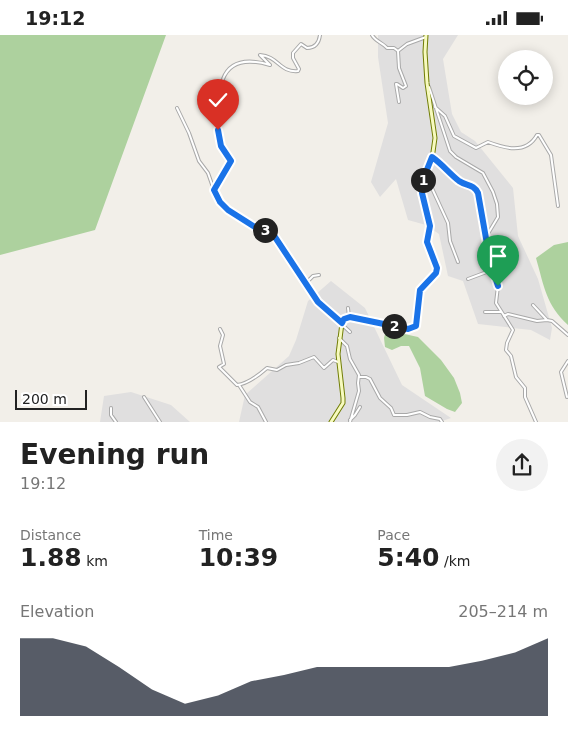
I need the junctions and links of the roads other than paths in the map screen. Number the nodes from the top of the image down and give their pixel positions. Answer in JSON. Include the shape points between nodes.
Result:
{"nodes":[{"id":1,"x":320,"y":35,"type":"edge"},
{"id":2,"x":372,"y":35,"type":"edge"},
{"id":3,"x":426,"y":36,"type":"edge"},
{"id":4,"x":398,"y":51,"type":"junction"},
{"id":5,"x":427,"y":83,"type":"junction"},
{"id":6,"x":399,"y":102,"type":"dead end"},
{"id":7,"x":435,"y":107,"type":"junction"},
{"id":8,"x":177,"y":108,"type":"dead end"},
{"id":9,"x":432,"y":157,"type":"junction"},
{"id":10,"x":424,"y":177,"type":"junction"},
{"id":11,"x":214,"y":190,"type":"junction"},
{"id":12,"x":558,"y":206,"type":"dead end"},
{"id":13,"x":486,"y":237,"type":"junction"},
{"id":14,"x":458,"y":262,"type":"dead end"},
{"id":15,"x":492,"y":270,"type":"junction"},
{"id":16,"x":319,"y":275,"type":"dead end"},
{"id":17,"x":468,"y":279,"type":"dead end"},
{"id":18,"x":307,"y":283,"type":"junction"},
{"id":19,"x":533,"y":305,"type":"dead end"},
{"id":20,"x":348,"y":308,"type":"dead end"},
{"id":21,"x":485,"y":312,"type":"dead end"},
{"id":22,"x":502,"y":312,"type":"junction"},
{"id":23,"x":504,"y":316,"type":"junction"},
{"id":24,"x":349,"y":317,"type":"junction"},
{"id":25,"x":547,"y":320,"type":"junction"},
{"id":26,"x":342,"y":323,"type":"junction"},
{"id":27,"x":220,"y":329,"type":"dead end"},
{"id":28,"x":350,"y":331,"type":"dead end"},
{"id":29,"x":568,"y":335,"type":"edge"},
{"id":30,"x":339,"y":338,"type":"junction"},
{"id":31,"x":568,"y":361,"type":"edge"},
{"id":32,"x":338,"y":362,"type":"junction"},
{"id":33,"x":359,"y":377,"type":"junction"},
{"id":34,"x":239,"y":385,"type":"junction"},
{"id":35,"x":144,"y":397,"type":"dead end"},
{"id":36,"x":568,"y":397,"type":"edge"},
{"id":37,"x":360,"y":407,"type":"dead end"},
{"id":38,"x":111,"y":408,"type":"dead end"},
{"id":39,"x":350,"y":421,"type":"edge"},
{"id":40,"x":116,"y":422,"type":"edge"},
{"id":41,"x":160,"y":422,"type":"edge"},
{"id":42,"x":266,"y":422,"type":"edge"},
{"id":43,"x":331,"y":422,"type":"edge"},
{"id":44,"x":442,"y":422,"type":"edge"},
{"id":45,"x":536,"y":422,"type":"edge"}],
"edges":[{"from":1,"to":11,"type":"street","via":[[314,47],[306,48],[301,44],[293,53],[298,71],[285,69],[274,58],[260,54],[270,65],[244,61],[224,76],[217,124],[220,143],[231,161]]},
{"from":2,"to":4,"type":"street","via":[[387,48]]},
{"from":3,"to":4,"type":"street"},
{"from":3,"to":5,"type":"main road"},
{"from":4,"to":6,"type":"street","via":[[399,68],[406,86],[403,89],[396,84]]},
{"from":5,"to":7,"type":"street"},
{"from":5,"to":9,"type":"main road","via":[[435,133]]},
{"from":7,"to":12,"type":"street","via":[[445,116],[454,136],[476,148],[488,142],[504,148],[522,147],[539,135],[550,155]]},
{"from":7,"to":13,"type":"street","via":[[450,151],[483,173],[496,200],[498,217]]},
{"from":8,"to":11,"type":"street"},
{"from":9,"to":10,"type":"main road"},
{"from":9,"to":13,"type":"street","via":[[460,181],[476,189],[482,204]]},
{"from":10,"to":14,"type":"street","via":[[448,223],[450,241]]},
{"from":10,"to":24,"type":"main road","via":[[422,193],[430,226],[427,242],[437,268],[420,290],[416,326],[408,329]]},
{"from":11,"to":18,"type":"street","via":[[228,210],[258,229],[272,232]]},
{"from":13,"to":15,"type":"street"},
{"from":15,"to":17,"type":"street"},
{"from":15,"to":22,"type":"street","via":[[498,286],[496,303]]},
{"from":16,"to":18,"type":"street"},
{"from":18,"to":26,"type":"street","via":[[318,302]]},
{"from":19,"to":25,"type":"street"},
{"from":20,"to":24,"type":"street"},
{"from":21,"to":22,"type":"street"},
{"from":22,"to":23,"type":"street"},
{"from":23,"to":25,"type":"street"},
{"from":23,"to":45,"type":"street","via":[[513,330],[506,350],[511,356],[516,377],[525,387],[527,404]]},
{"from":24,"to":26,"type":"main road"},
{"from":25,"to":29,"type":"street"},
{"from":26,"to":28,"type":"street"},
{"from":26,"to":30,"type":"main road"},
{"from":27,"to":34,"type":"street","via":[[224,364],[219,367]]},
{"from":30,"to":32,"type":"main road"},
{"from":30,"to":33,"type":"street","via":[[348,346]]},
{"from":31,"to":36,"type":"street","via":[[562,372]]},
{"from":32,"to":34,"type":"street","via":[[333,360],[324,367],[314,357],[278,370],[267,368]]},
{"from":32,"to":43,"type":"main road","via":[[343,398]]},
{"from":33,"to":39,"type":"street","via":[[359,391]]},
{"from":33,"to":44,"type":"street","via":[[370,379],[394,415],[420,412]]},
{"from":34,"to":42,"type":"street"},
{"from":35,"to":41,"type":"street"},
{"from":37,"to":39,"type":"street"},
{"from":38,"to":40,"type":"street"}]}
